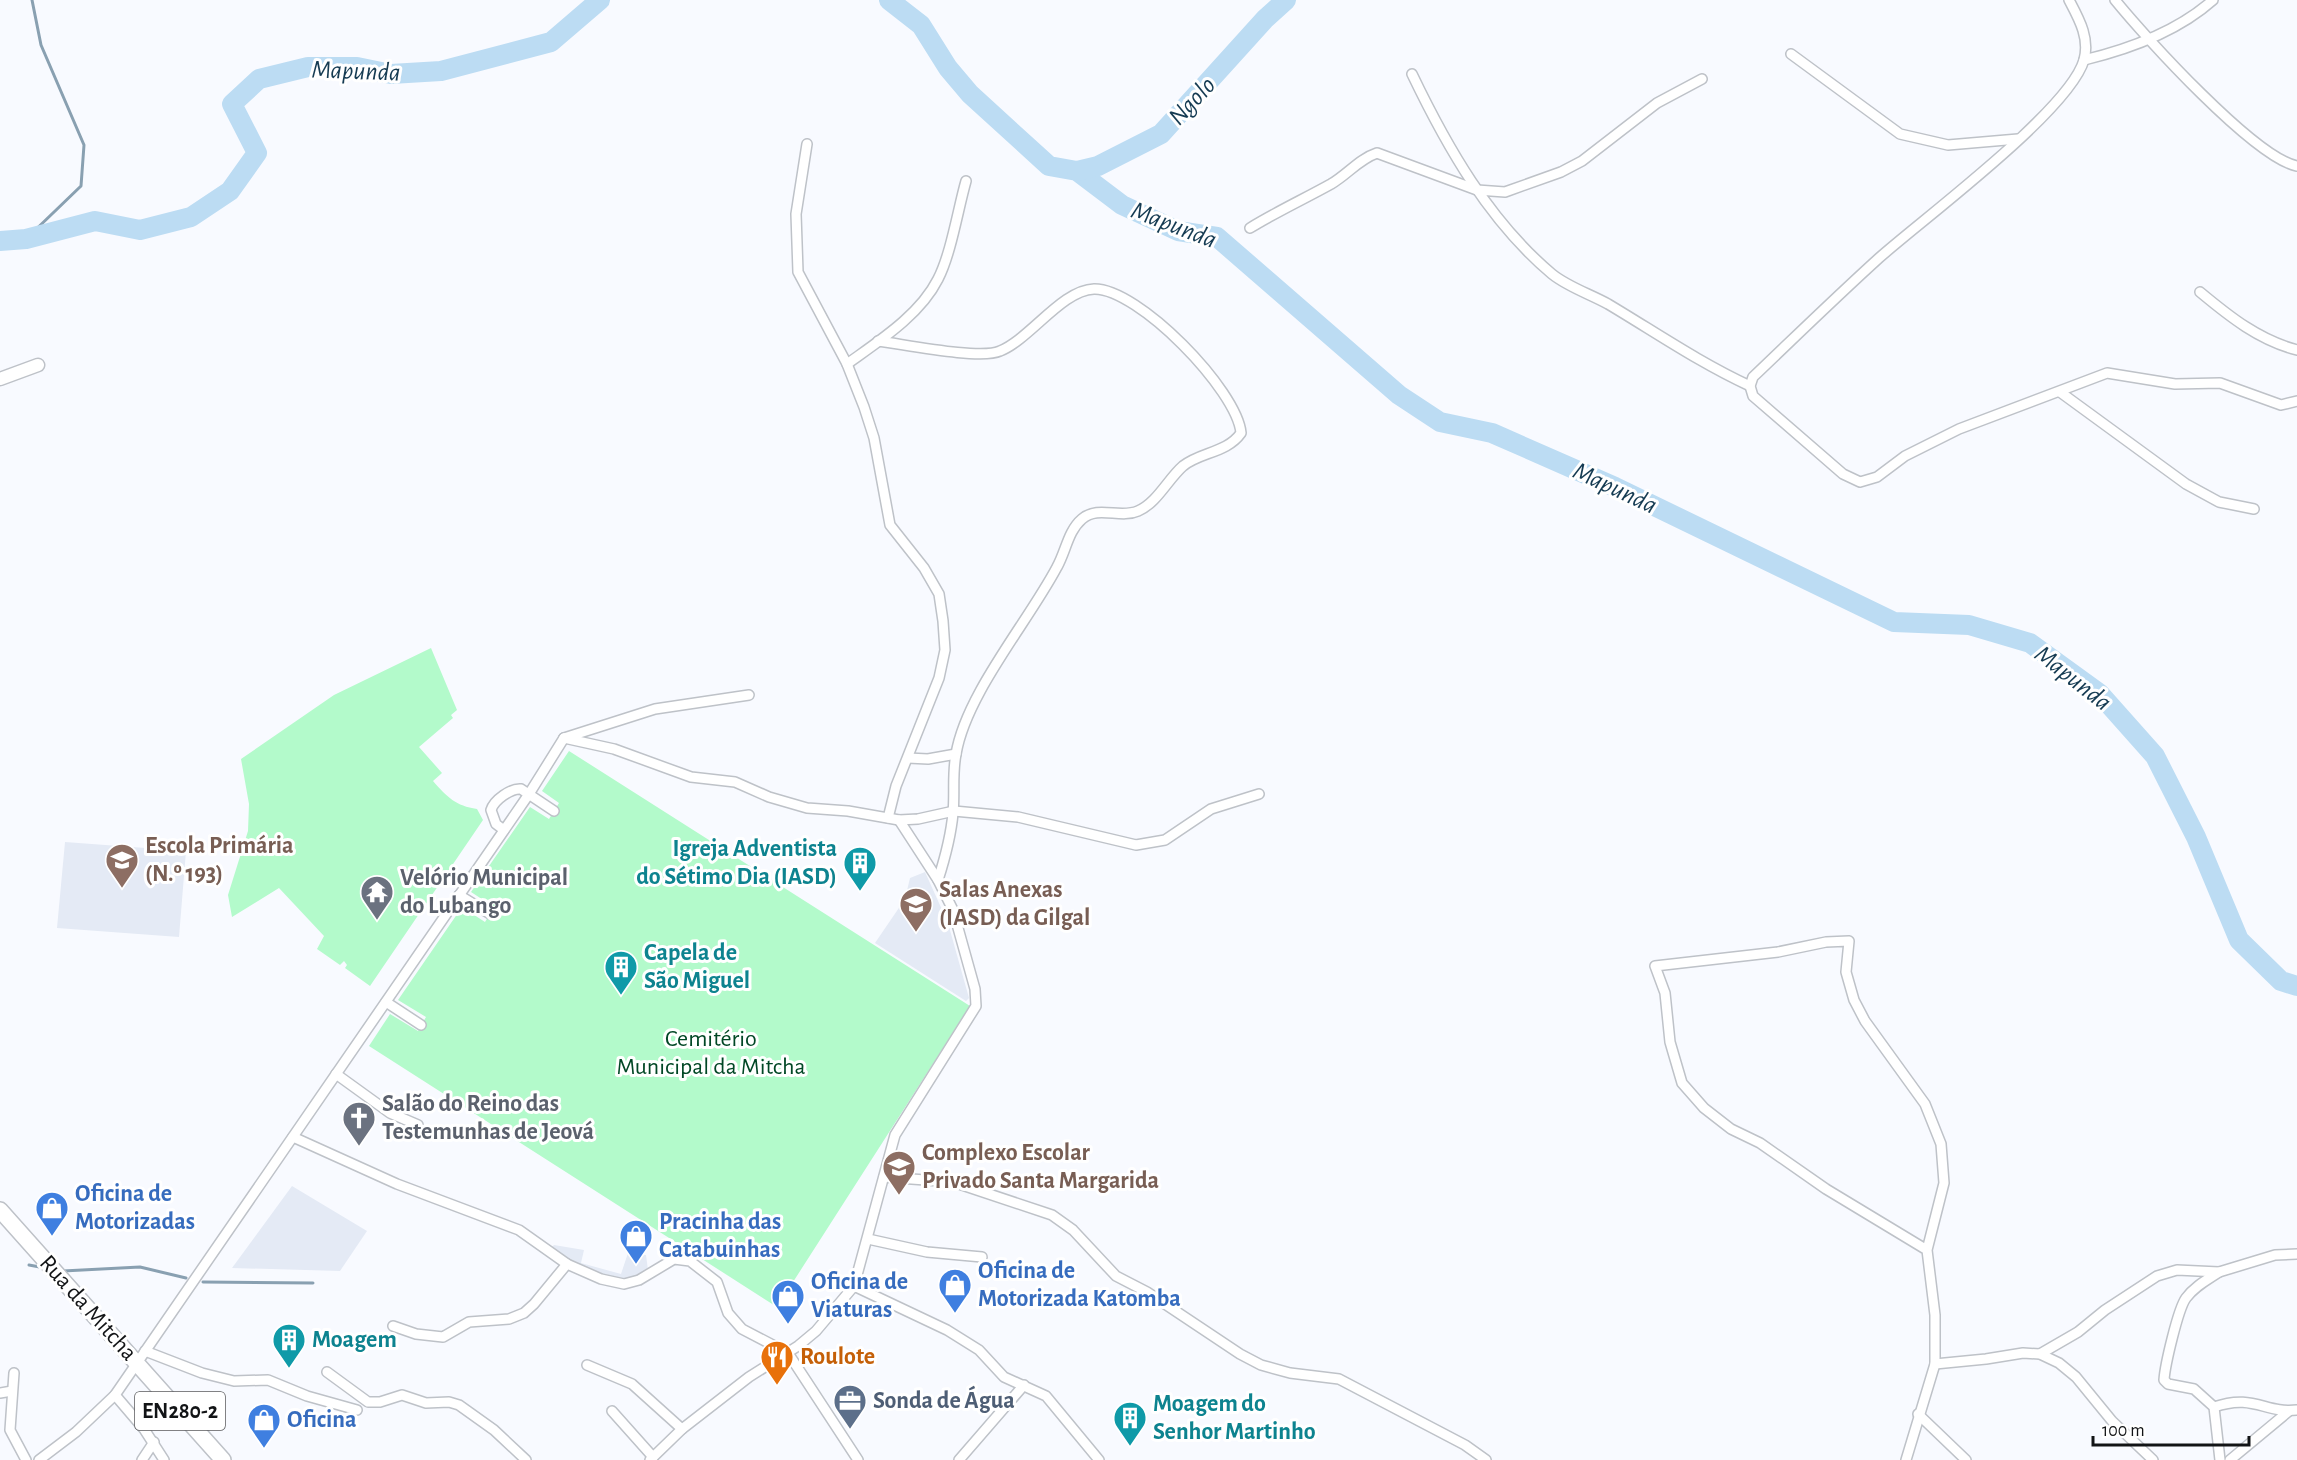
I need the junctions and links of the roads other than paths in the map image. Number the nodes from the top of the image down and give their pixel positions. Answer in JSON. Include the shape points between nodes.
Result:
{"nodes":[{"id":1,"x":2069,"y":0,"type":"edge"},
{"id":2,"x":2115,"y":0,"type":"edge"},
{"id":3,"x":2213,"y":0,"type":"edge"},
{"id":4,"x":2148,"y":40,"type":"junction"},
{"id":5,"x":1791,"y":54,"type":"dead end"},
{"id":6,"x":2084,"y":60,"type":"junction"},
{"id":7,"x":1412,"y":74,"type":"dead end"},
{"id":8,"x":1701,"y":79,"type":"dead end"},
{"id":9,"x":2018,"y":139,"type":"junction"},
{"id":10,"x":807,"y":144,"type":"dead end"},
{"id":11,"x":2297,"y":166,"type":"edge"},
{"id":12,"x":966,"y":181,"type":"dead end"},
{"id":13,"x":1478,"y":190,"type":"junction"},
{"id":14,"x":1250,"y":228,"type":"dead end"},
{"id":15,"x":2200,"y":292,"type":"dead end"},
{"id":16,"x":878,"y":341,"type":"junction"},
{"id":17,"x":2297,"y":350,"type":"edge"},
{"id":18,"x":847,"y":364,"type":"junction"},
{"id":19,"x":38,"y":365,"type":"dead end"},
{"id":20,"x":0,"y":379,"type":"edge"},
{"id":21,"x":1750,"y":386,"type":"junction"},
{"id":22,"x":2060,"y":392,"type":"junction"},
{"id":23,"x":2297,"y":401,"type":"edge"},
{"id":24,"x":2254,"y":509,"type":"dead end"},
{"id":25,"x":749,"y":695,"type":"dead end"},
{"id":26,"x":564,"y":738,"type":"junction"},
{"id":27,"x":956,"y":754,"type":"junction"},
{"id":28,"x":908,"y":758,"type":"junction"},
{"id":29,"x":529,"y":794,"type":"junction"},
{"id":30,"x":1259,"y":794,"type":"dead end"},
{"id":31,"x":554,"y":811,"type":"dead end"},
{"id":32,"x":954,"y":811,"type":"junction"},
{"id":33,"x":888,"y":818,"type":"junction"},
{"id":34,"x":899,"y":820,"type":"junction"},
{"id":35,"x":504,"y":830,"type":"junction"},
{"id":36,"x":938,"y":880,"type":"junction"},
{"id":37,"x":459,"y":895,"type":"junction"},
{"id":38,"x":490,"y":914,"type":"dead end"},
{"id":39,"x":386,"y":1002,"type":"junction"},
{"id":40,"x":421,"y":1025,"type":"dead end"},
{"id":41,"x":336,"y":1074,"type":"junction"},
{"id":42,"x":418,"y":1125,"type":"dead end"},
{"id":43,"x":293,"y":1137,"type":"junction"},
{"id":44,"x":884,"y":1177,"type":"junction"},
{"id":45,"x":0,"y":1210,"type":"edge"},
{"id":46,"x":868,"y":1239,"type":"junction"},
{"id":47,"x":1927,"y":1250,"type":"junction"},
{"id":48,"x":2297,"y":1254,"type":"edge"},
{"id":49,"x":982,"y":1257,"type":"dead end"},
{"id":50,"x":567,"y":1264,"type":"junction"},
{"id":51,"x":2219,"y":1272,"type":"junction"},
{"id":52,"x":854,"y":1286,"type":"junction"},
{"id":53,"x":393,"y":1326,"type":"dead end"},
{"id":54,"x":788,"y":1353,"type":"junction"},
{"id":55,"x":2040,"y":1354,"type":"junction"},
{"id":56,"x":141,"y":1357,"type":"junction"},
{"id":57,"x":1935,"y":1364,"type":"junction"},
{"id":58,"x":587,"y":1365,"type":"dead end"},
{"id":59,"x":14,"y":1372,"type":"dead end"},
{"id":60,"x":327,"y":1372,"type":"dead end"},
{"id":61,"x":1024,"y":1385,"type":"junction"},
{"id":62,"x":12,"y":1391,"type":"junction"},
{"id":63,"x":0,"y":1393,"type":"edge"},
{"id":64,"x":115,"y":1395,"type":"junction"},
{"id":65,"x":2214,"y":1407,"type":"junction"},
{"id":66,"x":357,"y":1410,"type":"dead end"},
{"id":67,"x":612,"y":1411,"type":"dead end"},
{"id":68,"x":2293,"y":1411,"type":"edge"},
{"id":69,"x":1918,"y":1414,"type":"junction"},
{"id":70,"x":682,"y":1429,"type":"junction"},
{"id":71,"x":154,"y":1442,"type":"junction"},
{"id":72,"x":652,"y":1459,"type":"edge"},
{"id":73,"x":26,"y":1460,"type":"edge"},
{"id":74,"x":39,"y":1460,"type":"edge"},
{"id":75,"x":141,"y":1460,"type":"edge"},
{"id":76,"x":164,"y":1460,"type":"edge"},
{"id":77,"x":223,"y":1460,"type":"edge"},
{"id":78,"x":526,"y":1460,"type":"edge"},
{"id":79,"x":858,"y":1460,"type":"edge"},
{"id":80,"x":959,"y":1460,"type":"edge"},
{"id":81,"x":1099,"y":1460,"type":"edge"},
{"id":82,"x":1486,"y":1460,"type":"edge"},
{"id":83,"x":1906,"y":1460,"type":"edge"},
{"id":84,"x":1966,"y":1460,"type":"edge"},
{"id":85,"x":2153,"y":1460,"type":"edge"},
{"id":86,"x":2220,"y":1460,"type":"edge"},
{"id":87,"x":2230,"y":1460,"type":"edge"}],
"edges":[{"from":1,"to":6,"type":"street","via":[[2087,40]]},
{"from":2,"to":4,"type":"street"},
{"from":3,"to":4,"type":"street"},
{"from":4,"to":6,"type":"street","via":[[2133,48]]},
{"from":4,"to":11,"type":"street","via":[[2239,128],[2286,164]]},
{"from":5,"to":9,"type":"street","via":[[1900,134],[1948,145]]},
{"from":6,"to":9,"type":"street","via":[[2075,80]]},
{"from":7,"to":13,"type":"street","via":[[1436,124]]},
{"from":8,"to":13,"type":"street","via":[[1657,103],[1582,161],[1561,172],[1505,192]]},
{"from":9,"to":21,"type":"street","via":[[1879,258],[1753,377]]},
{"from":10,"to":18,"type":"street","via":[[796,214],[798,272]]},
{"from":12,"to":16,"type":"street","via":[[939,277],[928,296]]},
{"from":13,"to":14,"type":"street","via":[[1377,153],[1365,157],[1333,183]]},
{"from":13,"to":21,"type":"street","via":[[1521,243],[1554,275],[1715,370]]},
{"from":15,"to":17,"type":"street","via":[[2246,329]]},
{"from":16,"to":18,"type":"street"},
{"from":16,"to":27,"type":"street","via":[[982,354],[999,352],[1074,296],[1092,289],[1108,291],[1132,302],[1187,349],[1232,408],[1240,426],[1241,433],[1232,442],[1185,464],[1142,510],[1127,515],[1094,512],[1078,524],[1058,566],[980,691]]},
{"from":18,"to":28,"type":"street","via":[[874,438],[890,525],[939,594],[945,650],[939,678]]},
{"from":19,"to":20,"type":"street"},
{"from":21,"to":22,"type":"street","via":[[1753,396],[1776,417],[1843,474],[1860,482],[1877,477],[1905,456],[1959,429]]},
{"from":22,"to":23,"type":"street","via":[[2107,373],[2118,373],[2175,384],[2220,383],[2281,405]]},
{"from":22,"to":24,"type":"street","via":[[2186,484],[2219,502]]},
{"from":25,"to":26,"type":"street","via":[[655,709]]},
{"from":26,"to":29,"type":"street"},
{"from":26,"to":33,"type":"street","via":[[614,749],[692,777],[735,783],[807,808]]},
{"from":27,"to":28,"type":"street"},
{"from":27,"to":32,"type":"street"},
{"from":28,"to":33,"type":"street"},
{"from":29,"to":31,"type":"street"},
{"from":29,"to":35,"type":"street"},
{"from":29,"to":35,"type":"street","via":[[516,789],[493,805],[491,816]]},
{"from":30,"to":32,"type":"street","via":[[1211,809],[1165,840],[1136,845],[1018,817]]},
{"from":32,"to":34,"type":"street"},
{"from":32,"to":36,"type":"street"},
{"from":33,"to":34,"type":"street"},
{"from":34,"to":36,"type":"street"},
{"from":35,"to":37,"type":"street"},
{"from":36,"to":44,"type":"street","via":[[953,910],[976,1006],[896,1135]]},
{"from":37,"to":38,"type":"street"},
{"from":37,"to":39,"type":"street"},
{"from":39,"to":40,"type":"street"},
{"from":39,"to":41,"type":"street"},
{"from":41,"to":42,"type":"street","via":[[390,1113]]},
{"from":41,"to":43,"type":"street"},
{"from":43,"to":50,"type":"street","via":[[397,1184],[519,1230]]},
{"from":43,"to":56,"type":"street"},
{"from":44,"to":46,"type":"street"},
{"from":44,"to":82,"type":"street","via":[[953,1182],[1052,1215],[1116,1276],[1254,1362],[1290,1373],[1339,1379]]},
{"from":45,"to":56,"type":"main road","name":"Rua da Mitcha","number":"EN280-2"},
{"from":46,"to":49,"type":"street","via":[[927,1252]]},
{"from":46,"to":52,"type":"street"},
{"from":47,"to":47,"type":"street","via":[[1944,1183],[1941,1144],[1925,1104],[1854,1000],[1846,972],[1849,941],[1656,966],[1682,1083],[1704,1108],[1731,1129],[1760,1143],[1826,1189]]},
{"from":47,"to":57,"type":"street","via":[[1935,1315]]},
{"from":48,"to":51,"type":"street","via":[[2275,1255]]},
{"from":50,"to":53,"type":"street","via":[[534,1304],[509,1319],[469,1323],[443,1337]]},
{"from":50,"to":54,"type":"street","via":[[624,1284],[639,1280],[674,1259],[690,1261],[717,1282],[728,1313],[742,1329]]},
{"from":51,"to":55,"type":"street","via":[[2177,1270],[2157,1276]]},
{"from":51,"to":65,"type":"street","via":[[2184,1300],[2164,1380],[2194,1389]]},
{"from":52,"to":54,"type":"street","via":[[816,1331]]},
{"from":52,"to":61,"type":"street","via":[[947,1330],[979,1350],[1004,1377]]},
{"from":54,"to":70,"type":"street","via":[[749,1377]]},
{"from":54,"to":79,"type":"street"},
{"from":55,"to":57,"type":"street"},
{"from":55,"to":85,"type":"street","via":[[2060,1363],[2076,1377],[2112,1421]]},
{"from":56,"to":64,"type":"street"},
{"from":56,"to":66,"type":"street","via":[[234,1381],[268,1380]]},
{"from":56,"to":77,"type":"main road","name":"Rua da Mitcha","number":"EN280-2"},
{"from":57,"to":69,"type":"street"},
{"from":58,"to":70,"type":"street","via":[[632,1384]]},
{"from":59,"to":62,"type":"street"},
{"from":60,"to":78,"type":"street","via":[[368,1402],[402,1395],[426,1403],[449,1402],[459,1406],[494,1430]]},
{"from":61,"to":80,"type":"street"},
{"from":61,"to":81,"type":"street","via":[[1054,1403]]},
{"from":62,"to":63,"type":"street"},
{"from":62,"to":73,"type":"street","via":[[10,1430]]},
{"from":64,"to":71,"type":"street"},
{"from":64,"to":74,"type":"street"},
{"from":65,"to":68,"type":"street","via":[[2246,1401]]},
{"from":65,"to":86,"type":"street"},
{"from":67,"to":72,"type":"street"},
{"from":68,"to":87,"type":"street"},
{"from":69,"to":83,"type":"street"},
{"from":69,"to":84,"type":"street"},
{"from":70,"to":72,"type":"street"},
{"from":71,"to":75,"type":"street"},
{"from":71,"to":76,"type":"street"}]}
